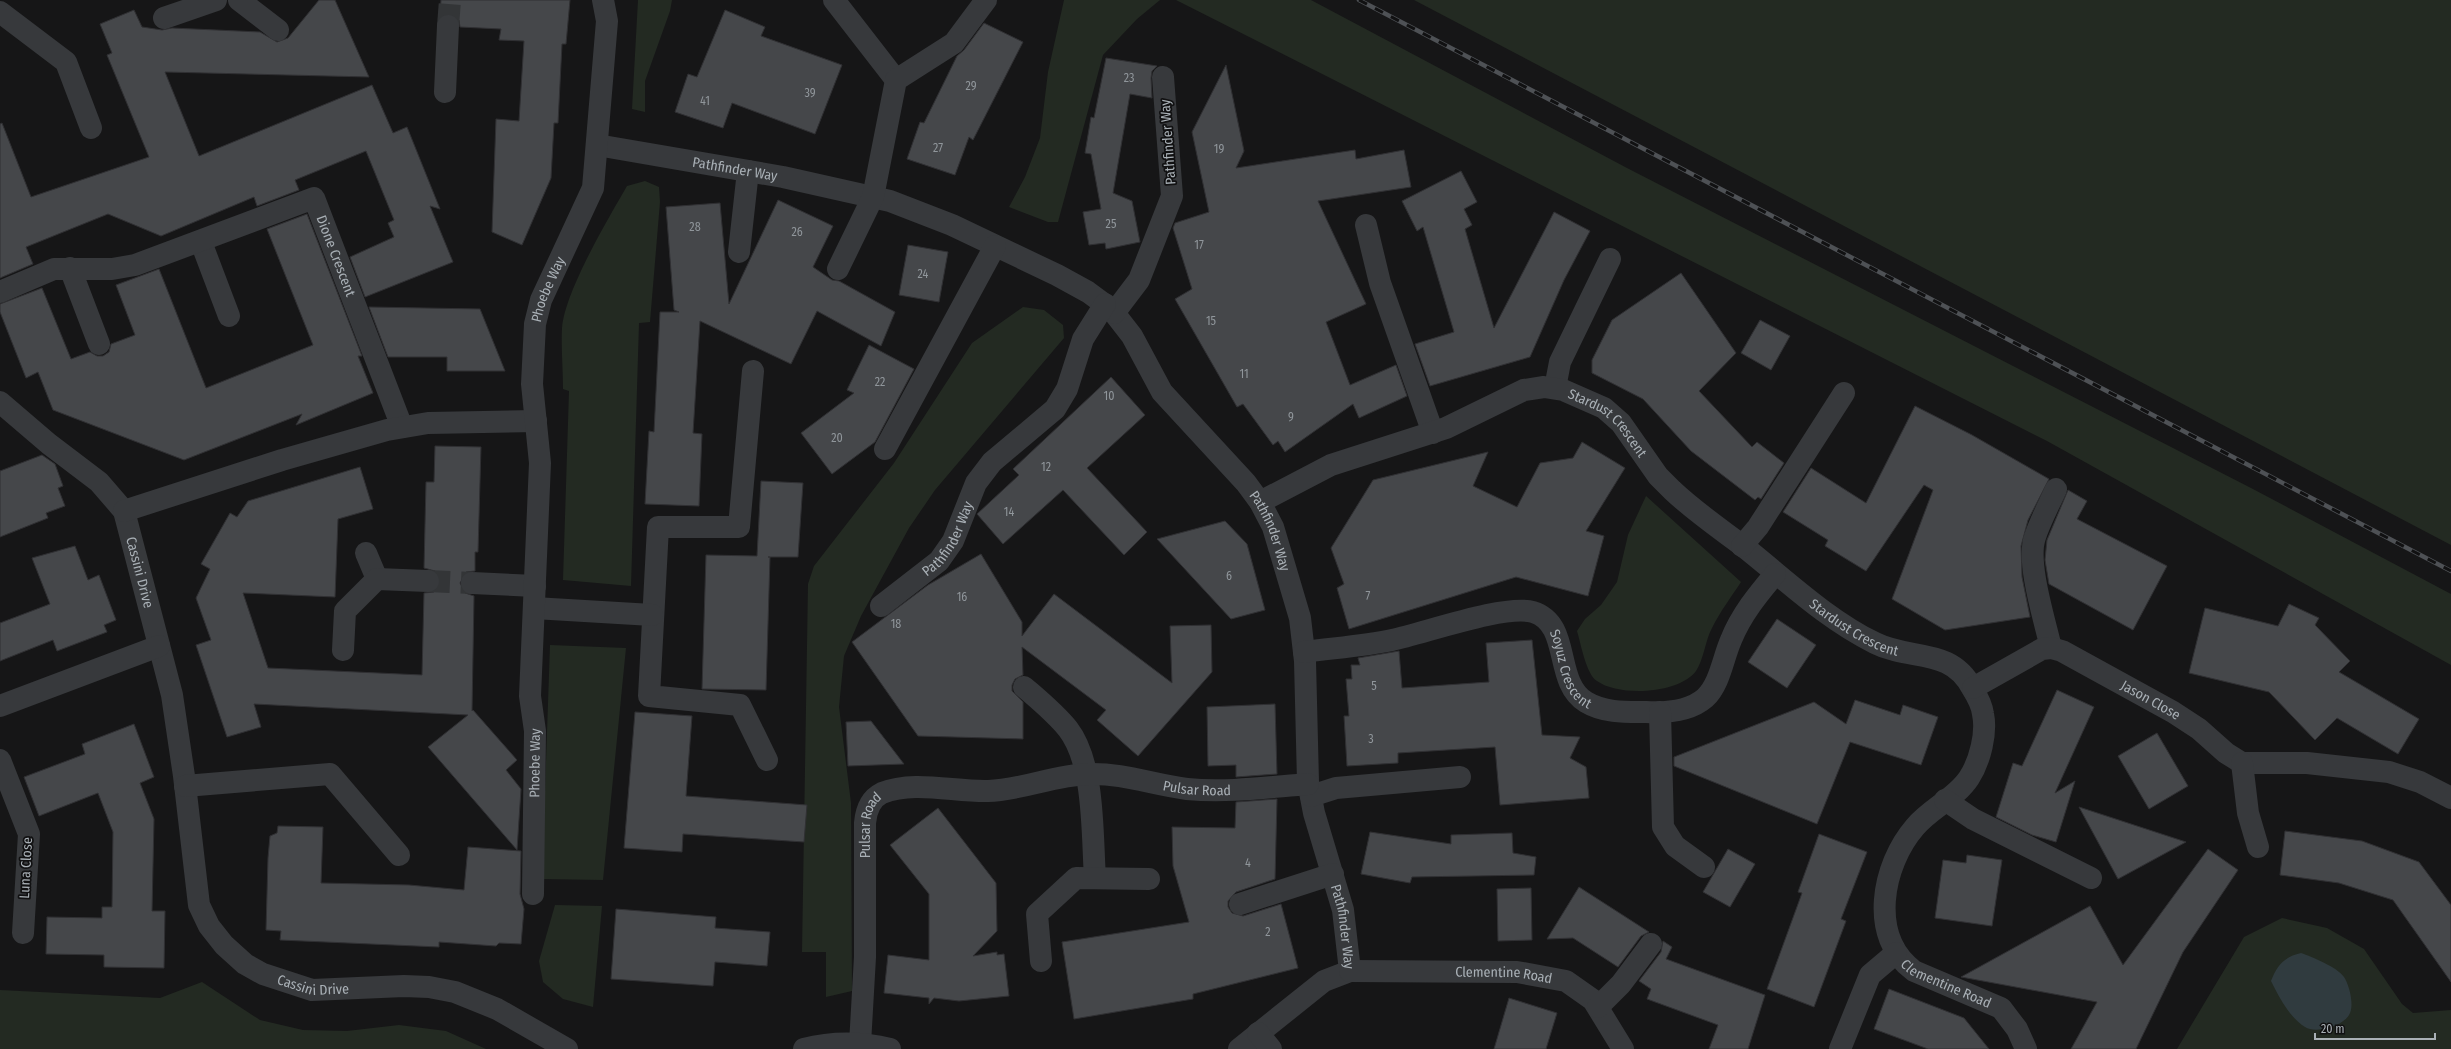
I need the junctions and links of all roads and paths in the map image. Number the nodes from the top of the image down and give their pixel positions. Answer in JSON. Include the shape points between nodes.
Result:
{"nodes":[{"id":1,"x":216,"y":0,"type":"edge"},
{"id":2,"x":239,"y":0,"type":"edge"},
{"id":3,"x":603,"y":0,"type":"edge"},
{"id":4,"x":834,"y":0,"type":"edge"},
{"id":5,"x":986,"y":0,"type":"edge"},
{"id":6,"x":0,"y":12,"type":"edge"},
{"id":7,"x":164,"y":18,"type":"dead end"},
{"id":8,"x":448,"y":26,"type":"tunnel mouth"},
{"id":9,"x":278,"y":30,"type":"dead end"},
{"id":10,"x":1163,"y":77,"type":"dead end"},
{"id":11,"x":896,"y":80,"type":"junction"},
{"id":12,"x":445,"y":92,"type":"dead end"},
{"id":13,"x":91,"y":128,"type":"dead end"},
{"id":14,"x":597,"y":145,"type":"junction"},
{"id":15,"x":748,"y":171,"type":"junction"},
{"id":16,"x":872,"y":197,"type":"junction"},
{"id":17,"x":1366,"y":226,"type":"dead end"},
{"id":18,"x":201,"y":242,"type":"junction"},
{"id":19,"x":995,"y":246,"type":"junction"},
{"id":20,"x":739,"y":252,"type":"dead end"},
{"id":21,"x":1610,"y":259,"type":"dead end"},
{"id":22,"x":70,"y":268,"type":"junction"},
{"id":23,"x":838,"y":269,"type":"dead end"},
{"id":24,"x":0,"y":292,"type":"edge"},
{"id":25,"x":1110,"y":308,"type":"junction"},
{"id":26,"x":229,"y":316,"type":"dead end"},
{"id":27,"x":98,"y":344,"type":"dead end"},
{"id":28,"x":753,"y":371,"type":"dead end"},
{"id":29,"x":1555,"y":388,"type":"junction"},
{"id":30,"x":1844,"y":393,"type":"dead end"},
{"id":31,"x":3,"y":407,"type":"edge"},
{"id":32,"x":536,"y":421,"type":"junction"},
{"id":33,"x":402,"y":427,"type":"junction"},
{"id":34,"x":1432,"y":433,"type":"junction"},
{"id":35,"x":885,"y":449,"type":"dead end"},
{"id":36,"x":2056,"y":489,"type":"dead end"},
{"id":37,"x":1260,"y":502,"type":"junction"},
{"id":38,"x":124,"y":511,"type":"junction"},
{"id":39,"x":1742,"y":546,"type":"junction"},
{"id":40,"x":366,"y":553,"type":"dead end"},
{"id":41,"x":1775,"y":574,"type":"junction"},
{"id":42,"x":377,"y":579,"type":"junction"},
{"id":43,"x":428,"y":581,"type":"tunnel mouth"},
{"id":44,"x":472,"y":583,"type":"tunnel mouth"},
{"id":45,"x":535,"y":586,"type":"junction"},
{"id":46,"x":881,"y":606,"type":"dead end"},
{"id":47,"x":534,"y":608,"type":"junction"},
{"id":48,"x":652,"y":615,"type":"junction"},
{"id":49,"x":159,"y":646,"type":"junction"},
{"id":50,"x":2052,"y":648,"type":"junction"},
{"id":51,"x":343,"y":650,"type":"dead end"},
{"id":52,"x":1304,"y":652,"type":"junction"},
{"id":53,"x":1024,"y":687,"type":"dead end"},
{"id":54,"x":1972,"y":688,"type":"junction"},
{"id":55,"x":0,"y":706,"type":"edge"},
{"id":56,"x":1660,"y":712,"type":"junction"},
{"id":57,"x":0,"y":760,"type":"edge"},
{"id":58,"x":767,"y":760,"type":"dead end"},
{"id":59,"x":2242,"y":763,"type":"junction"},
{"id":60,"x":1087,"y":774,"type":"junction"},
{"id":61,"x":1460,"y":777,"type":"dead end"},
{"id":62,"x":186,"y":786,"type":"junction"},
{"id":63,"x":1309,"y":790,"type":"junction"},
{"id":64,"x":2451,"y":798,"type":"edge"},
{"id":65,"x":1945,"y":800,"type":"junction"},
{"id":66,"x":2258,"y":847,"type":"dead end"},
{"id":67,"x":399,"y":855,"type":"dead end"},
{"id":68,"x":1704,"y":867,"type":"dead end"},
{"id":69,"x":1333,"y":874,"type":"junction"},
{"id":70,"x":1095,"y":878,"type":"junction"},
{"id":71,"x":2091,"y":878,"type":"dead end"},
{"id":72,"x":1149,"y":879,"type":"dead end"},
{"id":73,"x":533,"y":894,"type":"dead end"},
{"id":74,"x":1240,"y":904,"type":"dead end"},
{"id":75,"x":23,"y":933,"type":"dead end"},
{"id":76,"x":1651,"y":944,"type":"dead end"},
{"id":77,"x":1896,"y":953,"type":"junction"},
{"id":78,"x":1041,"y":961,"type":"dead end"},
{"id":79,"x":1350,"y":971,"type":"junction"},
{"id":80,"x":1598,"y":1007,"type":"junction"},
{"id":81,"x":1264,"y":1041,"type":"edge"},
{"id":82,"x":860,"y":1044,"type":"junction"},
{"id":83,"x":567,"y":1049,"type":"edge"},
{"id":84,"x":804,"y":1049,"type":"edge"},
{"id":85,"x":890,"y":1049,"type":"edge"},
{"id":86,"x":1239,"y":1049,"type":"edge"},
{"id":87,"x":1623,"y":1049,"type":"edge"},
{"id":88,"x":1840,"y":1049,"type":"edge"},
{"id":89,"x":2026,"y":1049,"type":"edge"}],
"edges":[{"from":1,"to":7,"type":"street"},
{"from":2,"to":9,"type":"street"},
{"from":3,"to":14,"type":"street","name":"Phoebe Way","via":[[607,21]]},
{"from":4,"to":11,"type":"street"},
{"from":5,"to":11,"type":"street","via":[[954,44]]},
{"from":6,"to":13,"type":"street","via":[[66,62]]},
{"from":8,"to":12,"type":"street"},
{"from":10,"to":25,"type":"street","name":"Pathfinder Way","via":[[1172,196],[1139,280]]},
{"from":11,"to":16,"type":"street"},
{"from":14,"to":15,"type":"street","name":"Pathfinder Way"},
{"from":14,"to":32,"type":"street","name":"Phoebe Way","via":[[593,188],[538,310],[532,384]]},
{"from":15,"to":16,"type":"street","name":"Pathfinder Way"},
{"from":15,"to":20,"type":"street"},
{"from":16,"to":19,"type":"street","name":"Pathfinder Way","via":[[917,210]]},
{"from":16,"to":23,"type":"street"},
{"from":17,"to":34,"type":"street","via":[[1380,283]]},
{"from":18,"to":22,"type":"street","name":"Dione Crescent","via":[[135,265],[112,269]]},
{"from":18,"to":26,"type":"street"},
{"from":18,"to":33,"type":"street","name":"Dione Crescent","via":[[314,198]]},
{"from":19,"to":25,"type":"street","name":"Pathfinder Way","via":[[1057,276]]},
{"from":19,"to":35,"type":"street"},
{"from":21,"to":29,"type":"street","name":"Stardust Crescent","via":[[1560,362]]},
{"from":22,"to":24,"type":"street","name":"Dione Crescent","via":[[54,270]]},
{"from":22,"to":27,"type":"street"},
{"from":25,"to":37,"type":"street","name":"Pathfinder Way","via":[[1132,336],[1162,392],[1246,483]]},
{"from":25,"to":46,"type":"street","name":"Pathfinder Way","via":[[1084,339],[1067,389],[1055,409],[992,462],[976,483],[953,542],[938,561]]},
{"from":28,"to":48,"type":"street","via":[[739,527],[658,527]]},
{"from":29,"to":34,"type":"street","name":"Stardust Crescent","via":[[1524,390]]},
{"from":29,"to":39,"type":"street","name":"Stardust Crescent","via":[[1583,397],[1604,408],[1621,423],[1658,476],[1672,490],[1690,507]]},
{"from":30,"to":39,"type":"street","via":[[1758,527]]},
{"from":31,"to":38,"type":"street","name":"Cassini Drive","via":[[99,482]]},
{"from":32,"to":33,"type":"street","via":[[466,421]]},
{"from":32,"to":45,"type":"street","name":"Phoebe Way","via":[[540,463]]},
{"from":33,"to":38,"type":"street","via":[[282,460]]},
{"from":34,"to":37,"type":"street","name":"Stardust Crescent","via":[[1331,465]]},
{"from":36,"to":50,"type":"street","via":[[2034,538],[2033,555]]},
{"from":37,"to":52,"type":"street","name":"Pathfinder Way","via":[[1273,528],[1281,553],[1300,618]]},
{"from":38,"to":49,"type":"street","name":"Cassini Drive"},
{"from":39,"to":41,"type":"street","name":"Stardust Crescent"},
{"from":40,"to":42,"type":"street"},
{"from":41,"to":54,"type":"street","name":"Stardust Crescent","via":[[1805,598],[1876,644],[1951,664],[1962,671]]},
{"from":41,"to":56,"type":"street","name":"Soyuz Crescent","via":[[1740,621],[1715,685],[1705,698],[1680,710]]},
{"from":42,"to":43,"type":"street"},
{"from":42,"to":51,"type":"street","via":[[345,611]]},
{"from":44,"to":45,"type":"street"},
{"from":45,"to":47,"type":"street","name":"Phoebe Way"},
{"from":47,"to":48,"type":"street"},
{"from":47,"to":73,"type":"street","name":"Phoebe Way","via":[[530,696],[536,731]]},
{"from":48,"to":58,"type":"street","via":[[649,696],[740,705]]},
{"from":49,"to":55,"type":"street"},
{"from":49,"to":62,"type":"street","name":"Cassini Drive","via":[[172,695]]},
{"from":50,"to":54,"type":"street","via":[[2032,653]]},
{"from":50,"to":59,"type":"street","name":"Jason Close","via":[[2062,651],[2173,712]]},
{"from":52,"to":56,"type":"street","name":"Soyuz Crescent","via":[[1391,640],[1494,614],[1525,610],[1534,612],[1546,620],[1554,631],[1569,683],[1586,702],[1621,712]]},
{"from":52,"to":63,"type":"street","name":"Pathfinder Way"},
{"from":53,"to":60,"type":"street","via":[[1068,730],[1080,750]]},
{"from":54,"to":65,"type":"street","name":"Clementine Road","via":[[1983,714],[1982,742],[1969,777],[1958,791]]},
{"from":56,"to":68,"type":"street","via":[[1663,827],[1675,846]]},
{"from":57,"to":75,"type":"street","name":"Luna Close","via":[[29,834]]},
{"from":59,"to":64,"type":"street","via":[[2307,763],[2389,772],[2420,782]]},
{"from":59,"to":66,"type":"street","via":[[2248,813]]},
{"from":60,"to":63,"type":"street","name":"Pulsar Road","via":[[1122,776],[1194,789]]},
{"from":60,"to":70,"type":"street"},
{"from":60,"to":82,"type":"street","name":"Pulsar Road","via":[[999,791],[902,789],[882,793],[871,803],[866,813],[864,835],[865,957]]},
{"from":61,"to":63,"type":"street"},
{"from":62,"to":67,"type":"street","via":[[330,774]]},
{"from":62,"to":83,"type":"street","name":"Cassini Drive","via":[[199,905],[215,934],[245,964],[283,982],[312,990],[404,986],[455,992],[497,1009]]},
{"from":63,"to":69,"type":"street","name":"Pathfinder Way"},
{"from":65,"to":71,"type":"street","via":[[1973,819]]},
{"from":65,"to":77,"type":"street","name":"Clementine Road","via":[[1914,828],[1891,869],[1884,910],[1890,941]]},
{"from":69,"to":74,"type":"street"},
{"from":69,"to":79,"type":"street","name":"Pathfinder Way","via":[[1343,910]]},
{"from":70,"to":72,"type":"street"},
{"from":70,"to":78,"type":"street","via":[[1076,878],[1037,914]]},
{"from":76,"to":80,"type":"street","via":[[1621,984]]},
{"from":77,"to":88,"type":"street","name":"Clementine Road","via":[[1870,975]]},
{"from":77,"to":89,"type":"street","name":"Clementine Road","via":[[1904,964],[1914,971],[2001,1008],[2018,1029]]},
{"from":79,"to":80,"type":"street","name":"Clementine Road","via":[[1499,971],[1541,975],[1575,985]]},
{"from":79,"to":81,"type":"street","name":"Pathfinder Way","via":[[1335,975],[1324,982]]},
{"from":80,"to":87,"type":"street","name":"Clementine Road"},
{"from":81,"to":86,"type":"street","name":"Pathfinder Way"},
{"from":82,"to":84,"type":"street","via":[[835,1044]]},
{"from":82,"to":85,"type":"street"}]}
